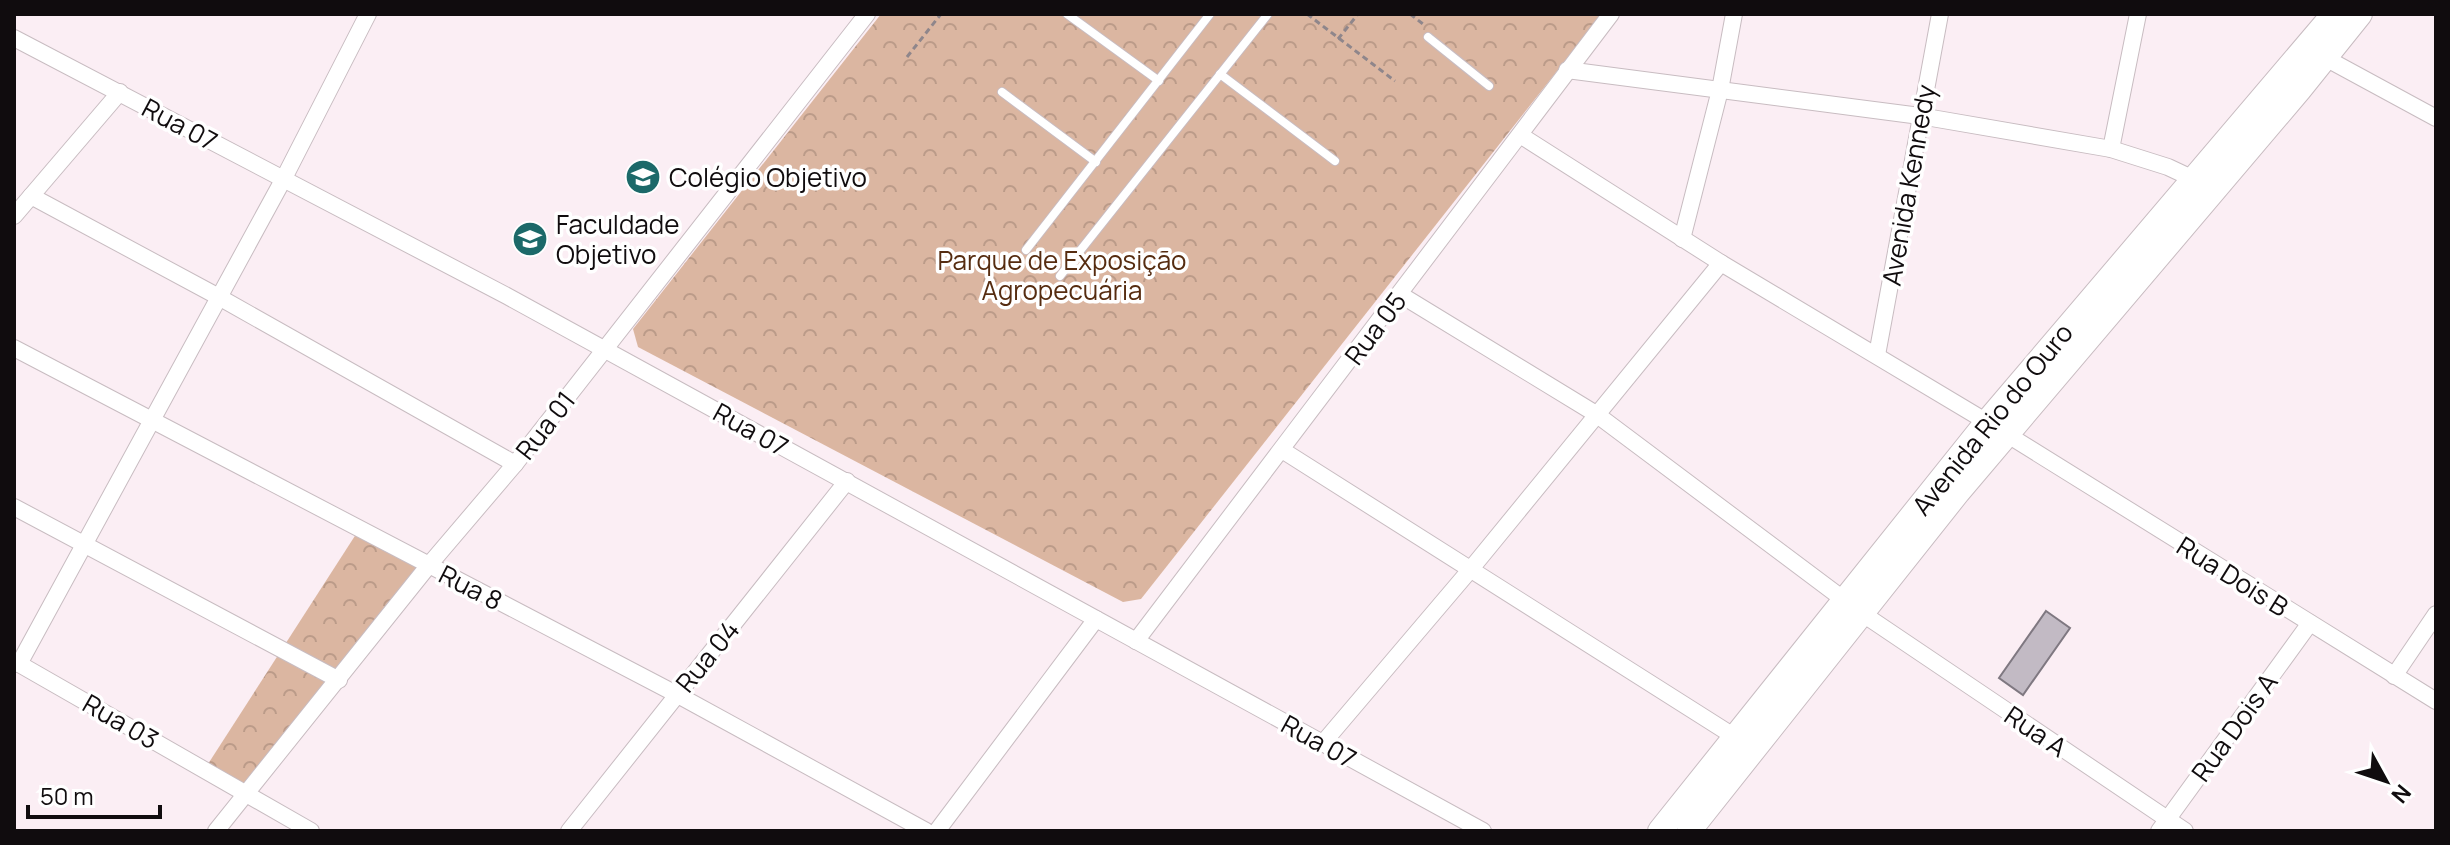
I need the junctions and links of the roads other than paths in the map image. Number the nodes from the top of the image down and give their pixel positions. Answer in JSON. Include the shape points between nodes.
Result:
{"nodes":[{"id":1,"x":368,"y":14,"type":"edge"},
{"id":2,"x":867,"y":14,"type":"edge"},
{"id":3,"x":1067,"y":14,"type":"edge"},
{"id":4,"x":1210,"y":14,"type":"edge"},
{"id":5,"x":1268,"y":14,"type":"edge"},
{"id":6,"x":1611,"y":14,"type":"edge"},
{"id":7,"x":1734,"y":14,"type":"edge"},
{"id":8,"x":1940,"y":14,"type":"edge"},
{"id":9,"x":2138,"y":14,"type":"edge"},
{"id":10,"x":2334,"y":14,"type":"edge"},
{"id":11,"x":2360,"y":14,"type":"edge"},
{"id":12,"x":1430,"y":34,"type":"road end"},
{"id":13,"x":14,"y":38,"type":"edge"},
{"id":14,"x":2316,"y":53,"type":"junction"},
{"id":15,"x":1567,"y":70,"type":"junction"},
{"id":16,"x":1220,"y":74,"type":"junction"},
{"id":17,"x":1159,"y":81,"type":"junction"},
{"id":18,"x":1489,"y":86,"type":"dead end"},
{"id":19,"x":1720,"y":90,"type":"junction"},
{"id":20,"x":120,"y":92,"type":"junction"},
{"id":21,"x":1002,"y":92,"type":"dead end"},
{"id":22,"x":1920,"y":116,"type":"junction"},
{"id":23,"x":2436,"y":118,"type":"edge"},
{"id":24,"x":1520,"y":135,"type":"junction"},
{"id":25,"x":2111,"y":149,"type":"junction"},
{"id":26,"x":1335,"y":161,"type":"dead end"},
{"id":27,"x":1096,"y":162,"type":"junction"},
{"id":28,"x":2193,"y":179,"type":"junction"},
{"id":29,"x":283,"y":180,"type":"junction"},
{"id":30,"x":2216,"y":189,"type":"junction"},
{"id":31,"x":31,"y":196,"type":"junction"},
{"id":32,"x":14,"y":216,"type":"edge"},
{"id":33,"x":1682,"y":239,"type":"junction"},
{"id":34,"x":1026,"y":250,"type":"dead end"},
{"id":35,"x":1721,"y":263,"type":"junction"},
{"id":36,"x":1060,"y":276,"type":"dead end"},
{"id":37,"x":1401,"y":295,"type":"junction"},
{"id":38,"x":217,"y":296,"type":"junction"},
{"id":39,"x":2078,"y":333,"type":"junction"},
{"id":40,"x":14,"y":348,"type":"edge"},
{"id":41,"x":605,"y":349,"type":"junction"},
{"id":42,"x":1877,"y":355,"type":"junction"},
{"id":43,"x":1596,"y":414,"type":"junction"},
{"id":44,"x":151,"y":420,"type":"junction"},
{"id":45,"x":1997,"y":428,"type":"junction"},
{"id":46,"x":1282,"y":450,"type":"junction"},
{"id":47,"x":515,"y":464,"type":"junction"},
{"id":48,"x":847,"y":481,"type":"junction"},
{"id":49,"x":14,"y":507,"type":"edge"},
{"id":50,"x":85,"y":544,"type":"junction"},
{"id":51,"x":429,"y":565,"type":"junction"},
{"id":52,"x":1470,"y":570,"type":"junction"},
{"id":53,"x":1853,"y":607,"type":"junction"},
{"id":54,"x":2436,"y":614,"type":"edge"},
{"id":55,"x":1096,"y":619,"type":"junction"},
{"id":56,"x":2310,"y":623,"type":"junction"},
{"id":57,"x":1136,"y":641,"type":"junction"},
{"id":58,"x":16,"y":662,"type":"edge"},
{"id":59,"x":2394,"y":676,"type":"junction"},
{"id":60,"x":339,"y":680,"type":"junction"},
{"id":61,"x":676,"y":694,"type":"junction"},
{"id":62,"x":2436,"y":701,"type":"edge"},
{"id":63,"x":1735,"y":737,"type":"junction"},
{"id":64,"x":1323,"y":743,"type":"junction"},
{"id":65,"x":1716,"y":779,"type":"junction"},
{"id":66,"x":247,"y":793,"type":"junction"},
{"id":67,"x":2163,"y":825,"type":"edge"},
{"id":68,"x":216,"y":831,"type":"edge"},
{"id":69,"x":311,"y":831,"type":"edge"},
{"id":70,"x":569,"y":831,"type":"edge"},
{"id":71,"x":926,"y":831,"type":"edge"},
{"id":72,"x":937,"y":831,"type":"edge"},
{"id":73,"x":1483,"y":831,"type":"edge"},
{"id":74,"x":1660,"y":831,"type":"edge"},
{"id":75,"x":1689,"y":831,"type":"edge"},
{"id":76,"x":2185,"y":831,"type":"edge"}],
"edges":[{"from":1,"to":29,"type":"street"},
{"from":2,"to":41,"type":"street","name":"Rua 01"},
{"from":3,"to":17,"type":"lane"},
{"from":4,"to":17,"type":"lane"},
{"from":5,"to":16,"type":"lane"},
{"from":6,"to":15,"type":"street","name":"Rua 05"},
{"from":7,"to":19,"type":"street"},
{"from":8,"to":22,"type":"street","name":"Avenida Kennedy"},
{"from":9,"to":25,"type":"street"},
{"from":10,"to":14,"type":"main road","name":"Avenida Rio do Ouro"},
{"from":11,"to":14,"type":"main road","name":"Avenida Rio do Ouro"},
{"from":12,"to":18,"type":"lane"},
{"from":13,"to":20,"type":"street","name":"Rua 07"},
{"from":14,"to":23,"type":"street"},
{"from":14,"to":28,"type":"main road","name":"Avenida Rio do Ouro"},
{"from":14,"to":30,"type":"main road","name":"Avenida Rio do Ouro"},
{"from":15,"to":19,"type":"street"},
{"from":15,"to":24,"type":"street","name":"Rua 05"},
{"from":16,"to":26,"type":"lane"},
{"from":16,"to":36,"type":"lane"},
{"from":17,"to":27,"type":"lane"},
{"from":19,"to":22,"type":"street"},
{"from":19,"to":33,"type":"street"},
{"from":20,"to":29,"type":"street","name":"Rua 07"},
{"from":20,"to":31,"type":"street"},
{"from":21,"to":27,"type":"lane"},
{"from":22,"to":25,"type":"street"},
{"from":22,"to":42,"type":"street","name":"Avenida Kennedy"},
{"from":24,"to":33,"type":"street","name":"Rua Dois B"},
{"from":24,"to":37,"type":"street","name":"Rua 05"},
{"from":25,"to":28,"type":"street"},
{"from":27,"to":34,"type":"lane"},
{"from":28,"to":30,"type":"street"},
{"from":28,"to":39,"type":"main road","name":"Avenida Rio do Ouro"},
{"from":29,"to":38,"type":"street"},
{"from":29,"to":41,"type":"street","name":"Rua 07"},
{"from":30,"to":39,"type":"main road","name":"Avenida Rio do Ouro"},
{"from":31,"to":32,"type":"street"},
{"from":31,"to":38,"type":"street"},
{"from":33,"to":35,"type":"street","name":"Rua Dois B"},
{"from":35,"to":42,"type":"street","name":"Rua Dois B"},
{"from":35,"to":43,"type":"street"},
{"from":37,"to":43,"type":"street","name":"Rua A"},
{"from":37,"to":46,"type":"street","name":"Rua 05"},
{"from":38,"to":44,"type":"street"},
{"from":38,"to":47,"type":"street"},
{"from":39,"to":45,"type":"main road","name":"Avenida Rio do Ouro"},
{"from":40,"to":44,"type":"street","name":"Rua 8"},
{"from":41,"to":47,"type":"street","name":"Rua 01"},
{"from":41,"to":48,"type":"street","name":"Rua 07"},
{"from":42,"to":45,"type":"street","name":"Rua Dois B"},
{"from":43,"to":52,"type":"street"},
{"from":43,"to":53,"type":"street","name":"Rua A"},
{"from":44,"to":50,"type":"street"},
{"from":44,"to":51,"type":"street","name":"Rua 8"},
{"from":45,"to":53,"type":"main road","name":"Avenida Rio do Ouro"},
{"from":45,"to":56,"type":"street","name":"Rua Dois B"},
{"from":46,"to":52,"type":"street"},
{"from":46,"to":57,"type":"street","name":"Rua 05"},
{"from":47,"to":51,"type":"street","name":"Rua 01"},
{"from":48,"to":55,"type":"street","name":"Rua 07"},
{"from":48,"to":61,"type":"street","name":"Rua 04"},
{"from":49,"to":50,"type":"street"},
{"from":50,"to":58,"type":"street"},
{"from":50,"to":60,"type":"street"},
{"from":51,"to":60,"type":"street","name":"Rua 01"},
{"from":51,"to":61,"type":"street","name":"Rua 8"},
{"from":52,"to":63,"type":"street"},
{"from":52,"to":64,"type":"street"},
{"from":53,"to":63,"type":"main road","name":"Avenida Rio do Ouro"},
{"from":53,"to":65,"type":"main road","name":"Avenida Rio do Ouro"},
{"from":53,"to":67,"type":"street","name":"Rua A"},
{"from":54,"to":59,"type":"street"},
{"from":55,"to":57,"type":"street","name":"Rua 07"},
{"from":55,"to":72,"type":"street"},
{"from":56,"to":59,"type":"street","name":"Rua Dois B"},
{"from":56,"to":67,"type":"street","name":"Rua Dois A"},
{"from":57,"to":64,"type":"street","name":"Rua 07"},
{"from":58,"to":66,"type":"street","name":"Rua 03"},
{"from":59,"to":62,"type":"street","name":"Rua Dois B"},
{"from":60,"to":66,"type":"street","name":"Rua 01"},
{"from":61,"to":70,"type":"street","name":"Rua 04"},
{"from":61,"to":71,"type":"street","name":"Rua 8"},
{"from":63,"to":65,"type":"main road","name":"Avenida Rio do Ouro"},
{"from":64,"to":73,"type":"street","name":"Rua 07"},
{"from":65,"to":74,"type":"main road","name":"Avenida Rio do Ouro"},
{"from":65,"to":75,"type":"main road","name":"Avenida Rio do Ouro"},
{"from":66,"to":68,"type":"street","name":"Rua 01"},
{"from":66,"to":69,"type":"street","name":"Rua 03"},
{"from":67,"to":76,"type":"street","name":"Rua A"}]}
